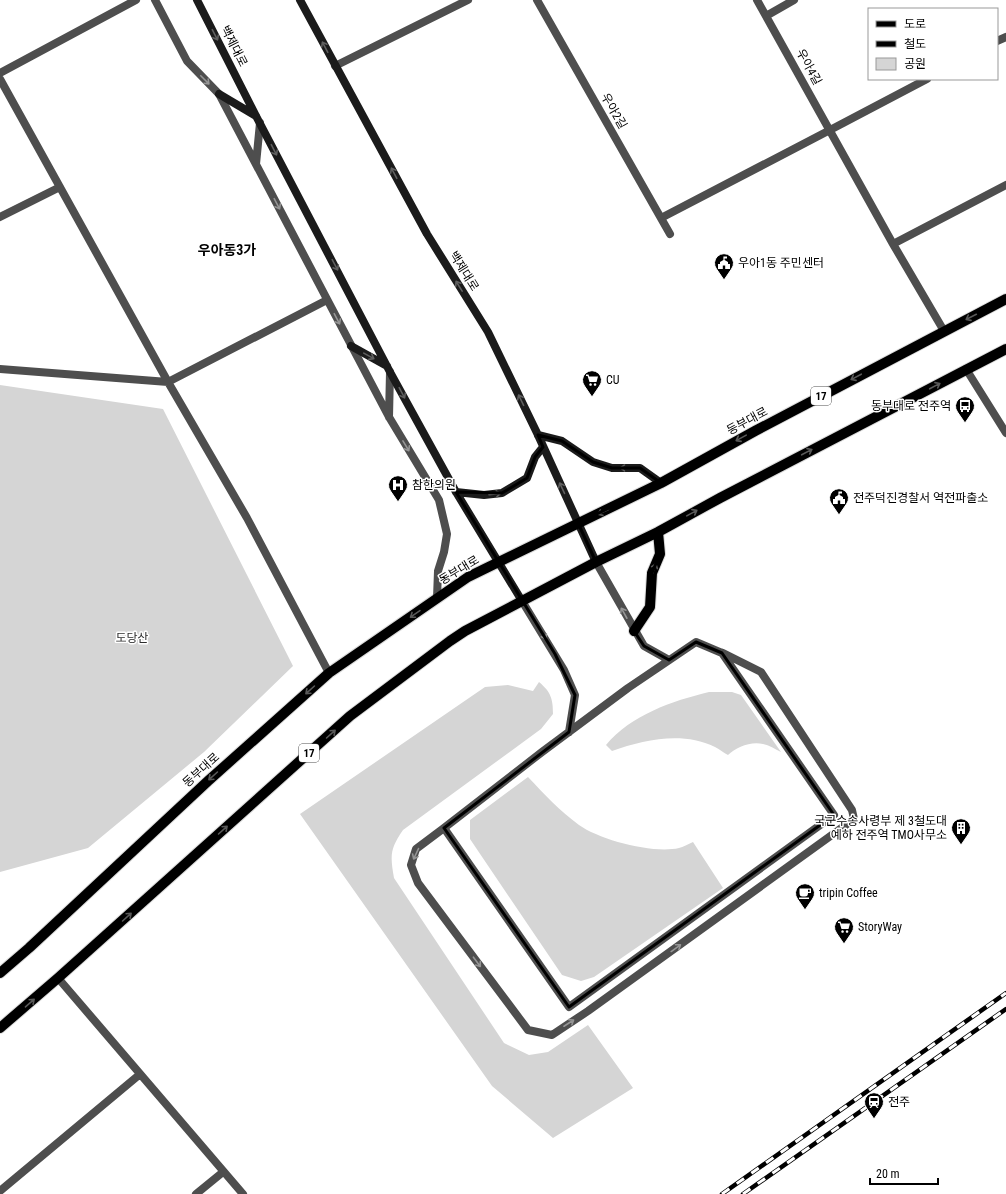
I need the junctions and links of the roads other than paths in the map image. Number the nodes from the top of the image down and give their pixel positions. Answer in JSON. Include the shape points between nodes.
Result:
{"nodes":[{"id":1,"x":136,"y":0,"type":"edge"},
{"id":2,"x":155,"y":0,"type":"edge"},
{"id":3,"x":197,"y":0,"type":"edge"},
{"id":4,"x":300,"y":0,"type":"edge"},
{"id":5,"x":468,"y":0,"type":"edge"},
{"id":6,"x":536,"y":0,"type":"edge"},
{"id":7,"x":757,"y":0,"type":"edge"},
{"id":8,"x":794,"y":0,"type":"edge"},
{"id":9,"x":766,"y":16,"type":"junction"},
{"id":10,"x":336,"y":66,"type":"junction"},
{"id":11,"x":0,"y":73,"type":"edge"},
{"id":12,"x":0,"y":79,"type":"edge"},
{"id":13,"x":925,"y":80,"type":"edge"},
{"id":14,"x":219,"y":94,"type":"junction"},
{"id":15,"x":258,"y":120,"type":"junction"},
{"id":16,"x":830,"y":130,"type":"junction"},
{"id":17,"x":256,"y":164,"type":"junction"},
{"id":18,"x":1006,"y":185,"type":"edge"},
{"id":19,"x":60,"y":187,"type":"junction"},
{"id":20,"x":0,"y":217,"type":"edge"},
{"id":21,"x":661,"y":218,"type":"junction"},
{"id":22,"x":670,"y":234,"type":"dead end"},
{"id":23,"x":894,"y":244,"type":"junction"},
{"id":24,"x":327,"y":300,"type":"junction"},
{"id":25,"x":1006,"y":300,"type":"edge"},
{"id":26,"x":944,"y":331,"type":"junction"},
{"id":27,"x":351,"y":346,"type":"junction"},
{"id":28,"x":1006,"y":349,"type":"edge"},
{"id":29,"x":0,"y":369,"type":"edge"},
{"id":30,"x":389,"y":369,"type":"junction"},
{"id":31,"x":966,"y":370,"type":"junction"},
{"id":32,"x":168,"y":382,"type":"junction"},
{"id":33,"x":389,"y":418,"type":"junction"},
{"id":34,"x":1006,"y":434,"type":"edge"},
{"id":35,"x":538,"y":435,"type":"junction"},
{"id":36,"x":543,"y":447,"type":"junction"},
{"id":37,"x":660,"y":483,"type":"junction"},
{"id":38,"x":456,"y":492,"type":"junction"},
{"id":39,"x":578,"y":523,"type":"junction"},
{"id":40,"x":658,"y":532,"type":"junction"},
{"id":41,"x":498,"y":562,"type":"junction"},
{"id":42,"x":596,"y":562,"type":"junction"},
{"id":43,"x":437,"y":598,"type":"junction"},
{"id":44,"x":522,"y":601,"type":"junction"},
{"id":45,"x":634,"y":631,"type":"junction"},
{"id":46,"x":722,"y":653,"type":"junction"},
{"id":47,"x":669,"y":660,"type":"junction"},
{"id":48,"x":329,"y":673,"type":"junction"},
{"id":49,"x":569,"y":732,"type":"junction"},
{"id":50,"x":444,"y":828,"type":"junction"},
{"id":51,"x":0,"y":973,"type":"edge"},
{"id":52,"x":58,"y":978,"type":"junction"},
{"id":53,"x":0,"y":1028,"type":"edge"},
{"id":54,"x":139,"y":1075,"type":"junction"},
{"id":55,"x":223,"y":1172,"type":"junction"},
{"id":56,"x":0,"y":1191,"type":"edge"},
{"id":57,"x":196,"y":1194,"type":"edge"},
{"id":58,"x":243,"y":1194,"type":"edge"}],
"edges":[{"from":1,"to":11,"type":"street"},
{"from":2,"to":14,"type":"street","one_way":true,"via":[[187,61]]},
{"from":3,"to":15,"type":"street","name":"백제대로","one_way":true},
{"from":10,"to":4,"type":"street","name":"백제대로","one_way":true},
{"from":5,"to":10,"type":"street"},
{"from":6,"to":21,"type":"street","name":"우아2길"},
{"from":7,"to":9,"type":"street","name":"우아4길"},
{"from":8,"to":9,"type":"street"},
{"from":9,"to":16,"type":"street","name":"우아4길"},
{"from":35,"to":10,"type":"street","name":"백제대로","one_way":true,"via":[[488,332],[427,234]]},
{"from":12,"to":19,"type":"street"},
{"from":13,"to":16,"type":"street"},
{"from":14,"to":15,"type":"street"},
{"from":14,"to":17,"type":"street"},
{"from":15,"to":17,"type":"street"},
{"from":15,"to":30,"type":"street","name":"백제대로","one_way":true},
{"from":16,"to":21,"type":"street"},
{"from":16,"to":23,"type":"street","name":"우아4길"},
{"from":17,"to":24,"type":"street","one_way":true},
{"from":18,"to":23,"type":"street"},
{"from":19,"to":20,"type":"street"},
{"from":19,"to":32,"type":"street"},
{"from":21,"to":22,"type":"street","name":"우아2길"},
{"from":23,"to":26,"type":"street","name":"우아4길"},
{"from":24,"to":27,"type":"street","one_way":true},
{"from":24,"to":32,"type":"street"},
{"from":25,"to":26,"type":"main road","name":"동부대로","number":"17","one_way":true},
{"from":26,"to":37,"type":"main road","name":"동부대로","number":"17","one_way":true},
{"from":27,"to":30,"type":"street","one_way":true},
{"from":27,"to":33,"type":"street"},
{"from":28,"to":31,"type":"main road","number":"17"},
{"from":29,"to":32,"type":"street"},
{"from":30,"to":33,"type":"street","name":"백제대로"},
{"from":30,"to":38,"type":"street","name":"백제대로","one_way":true},
{"from":31,"to":34,"type":"street"},
{"from":40,"to":31,"type":"main road","number":"17","one_way":true},
{"from":32,"to":48,"type":"street","via":[[248,518]]},
{"from":33,"to":43,"type":"street","one_way":true,"via":[[439,500],[447,534],[438,571]]},
{"from":35,"to":36,"type":"street","name":"백제대로"},
{"from":37,"to":35,"type":"street","one_way":true,"via":[[640,468],[612,468],[593,462],[562,441]]},
{"from":38,"to":36,"type":"street","one_way":true,"via":[[484,495],[502,493],[527,478],[535,457]]},
{"from":39,"to":36,"type":"street","name":"백제대로","one_way":true},
{"from":37,"to":39,"type":"main road","name":"동부대로","number":"17","one_way":true},
{"from":38,"to":41,"type":"street","name":"백제대로"},
{"from":39,"to":41,"type":"main road","name":"동부대로","number":"17"},
{"from":39,"to":42,"type":"street","name":"백제대로"},
{"from":40,"to":42,"type":"main road","number":"17"},
{"from":45,"to":40,"type":"main road","one_way":true,"via":[[650,607],[652,572],[660,554]]},
{"from":41,"to":43,"type":"main road","name":"동부대로","number":"17","via":[[468,577]]},
{"from":41,"to":44,"type":"street","name":"백제대로"},
{"from":42,"to":44,"type":"main road","number":"17"},
{"from":45,"to":42,"type":"street","one_way":true},
{"from":43,"to":48,"type":"main road","name":"동부대로","number":"17","one_way":true},
{"from":44,"to":49,"type":"street","one_way":true,"via":[[564,670],[575,695]]},
{"from":52,"to":44,"type":"main road","number":"17","one_way":true,"via":[[350,716],[464,631]]},
{"from":45,"to":47,"type":"street","via":[[644,646]]},
{"from":46,"to":47,"type":"street","via":[[696,642]]},
{"from":46,"to":50,"type":"street","via":[[834,815],[569,1007]]},
{"from":50,"to":46,"type":"street","one_way":true,"via":[[416,849],[411,865],[418,883],[528,1030],[552,1035],[588,1012],[854,819],[852,810],[761,672]]},
{"from":47,"to":49,"type":"street"},
{"from":48,"to":51,"type":"main road","name":"동부대로","number":"17","one_way":true},
{"from":49,"to":50,"type":"street"},
{"from":53,"to":52,"type":"main road","number":"17","one_way":true},
{"from":52,"to":54,"type":"street"},
{"from":54,"to":55,"type":"street"},
{"from":54,"to":56,"type":"street"},
{"from":55,"to":57,"type":"street"},
{"from":55,"to":58,"type":"street"}]}
